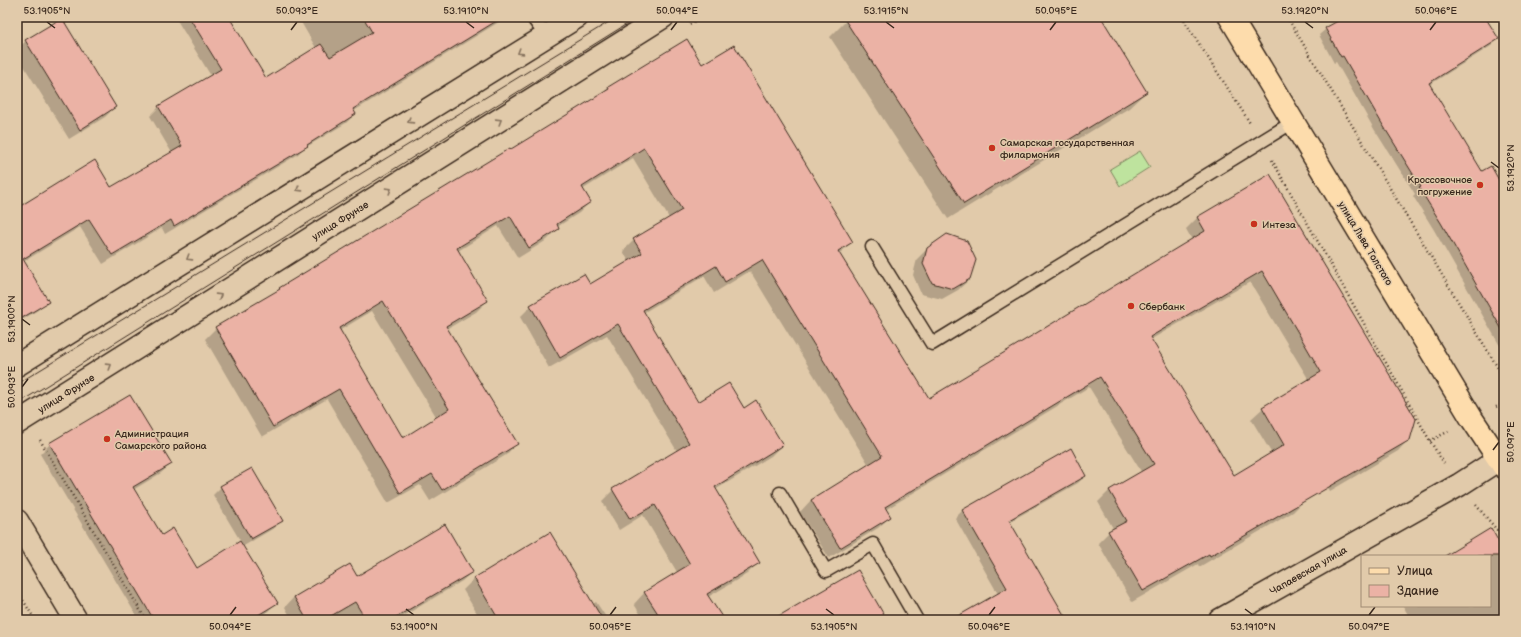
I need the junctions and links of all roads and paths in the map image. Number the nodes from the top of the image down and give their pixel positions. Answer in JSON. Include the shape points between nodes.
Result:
{"nodes":[{"id":1,"x":532,"y":17,"type":"edge"},
{"id":2,"x":577,"y":17,"type":"edge"},
{"id":3,"x":663,"y":17,"type":"edge"},
{"id":4,"x":1182,"y":17,"type":"edge"},
{"id":5,"x":1230,"y":17,"type":"edge"},
{"id":6,"x":1287,"y":17,"type":"edge"},
{"id":7,"x":546,"y":36,"type":"junction"},
{"id":8,"x":1293,"y":122,"type":"junction"},
{"id":9,"x":1261,"y":141,"type":"junction"},
{"id":10,"x":872,"y":247,"type":"dead end"},
{"id":11,"x":17,"y":364,"type":"edge"},
{"id":12,"x":1504,"y":378,"type":"edge"},
{"id":13,"x":17,"y":423,"type":"edge"},
{"id":14,"x":37,"y":435,"type":"dead end"},
{"id":15,"x":1502,"y":461,"type":"edge"},
{"id":16,"x":1459,"y":485,"type":"junction"},
{"id":17,"x":780,"y":493,"type":"dead end"},
{"id":18,"x":17,"y":521,"type":"edge"},
{"id":19,"x":1504,"y":524,"type":"edge"},
{"id":20,"x":1497,"y":530,"type":"junction"},
{"id":21,"x":1504,"y":541,"type":"edge"},
{"id":22,"x":17,"y":590,"type":"edge"},
{"id":23,"x":35,"y":620,"type":"edge"},
{"id":24,"x":76,"y":620,"type":"edge"},
{"id":25,"x":146,"y":620,"type":"edge"},
{"id":26,"x":917,"y":620,"type":"edge"},
{"id":27,"x":1220,"y":620,"type":"edge"}],
"edges":[{"from":1,"to":7,"type":"lane"},
{"from":2,"to":7,"type":"main road"},
{"from":13,"to":3,"type":"main road","name":"улица Фрунзе","one_way":true},
{"from":4,"to":9,"type":"path"},
{"from":5,"to":8,"type":"main road","name":"улица Льва Толстого"},
{"from":6,"to":12,"type":"path"},
{"from":7,"to":11,"type":"main road","one_way":true},
{"from":8,"to":9,"type":"lane"},
{"from":8,"to":15,"type":"main road","name":"улица Льва Толстого","via":[[1472,419]]},
{"from":9,"to":10,"type":"lane","via":[[932,344]]},
{"from":9,"to":16,"type":"path","via":[[1430,441]]},
{"from":14,"to":25,"type":"path"},
{"from":15,"to":16,"type":"main road","name":"Чапаевская улица"},
{"from":16,"to":20,"type":"path"},
{"from":16,"to":27,"type":"main road","name":"Чапаевская улица"},
{"from":17,"to":26,"type":"lane","via":[[826,571],[874,544]]},
{"from":18,"to":24,"type":"main road"},
{"from":19,"to":20,"type":"path"},
{"from":20,"to":21,"type":"path"},
{"from":22,"to":23,"type":"path"}]}
